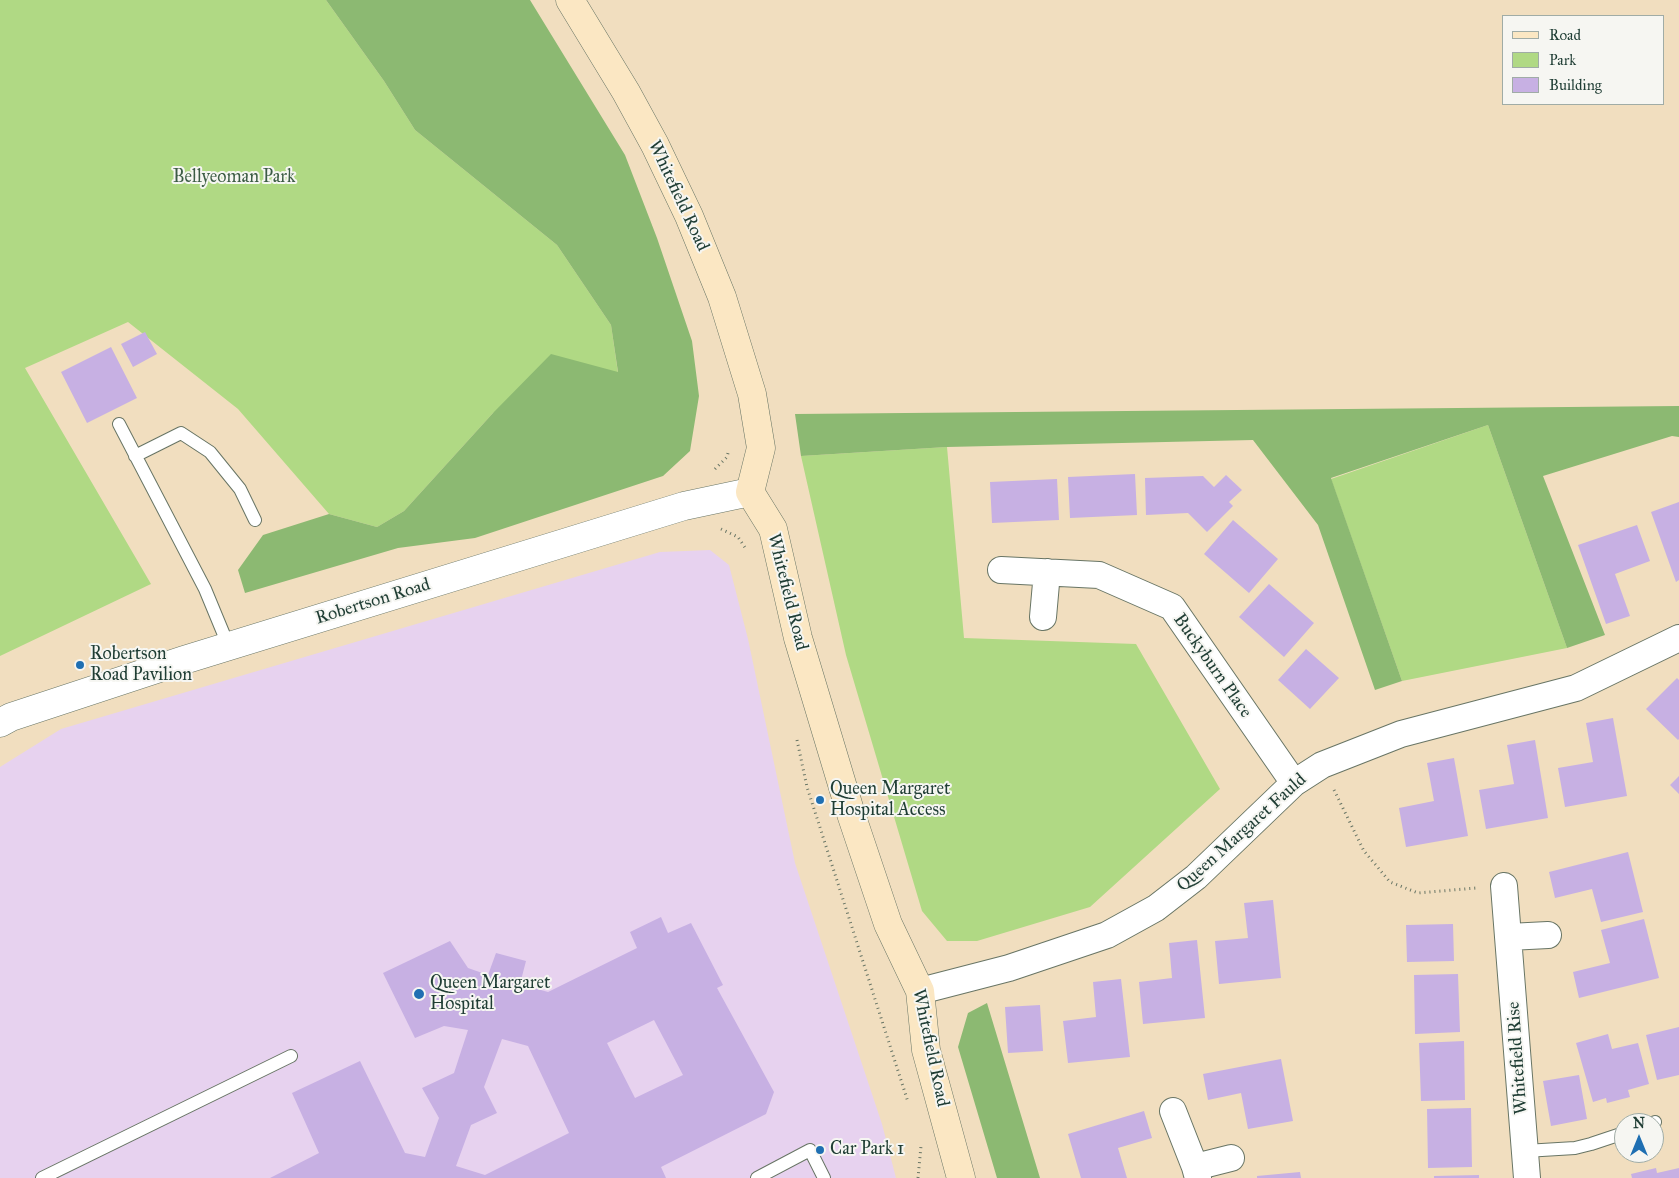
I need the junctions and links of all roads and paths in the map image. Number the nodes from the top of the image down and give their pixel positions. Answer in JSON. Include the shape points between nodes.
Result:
{"nodes":[{"id":1,"x":570,"y":0,"type":"edge"},
{"id":2,"x":119,"y":424,"type":"dead end"},
{"id":3,"x":729,"y":448,"type":"dead end"},
{"id":4,"x":135,"y":456,"type":"junction"},
{"id":5,"x":710,"y":475,"type":"dead end"},
{"id":6,"x":750,"y":492,"type":"junction"},
{"id":7,"x":255,"y":520,"type":"dead end"},
{"id":8,"x":716,"y":529,"type":"dead end"},
{"id":9,"x":746,"y":549,"type":"dead end"},
{"id":10,"x":1001,"y":570,"type":"dead end"},
{"id":11,"x":1047,"y":572,"type":"junction"},
{"id":12,"x":1043,"y":618,"type":"dead end"},
{"id":13,"x":1679,"y":638,"type":"edge"},
{"id":14,"x":229,"y":646,"type":"junction"},
{"id":15,"x":0,"y":722,"type":"edge"},
{"id":16,"x":796,"y":738,"type":"dead end"},
{"id":17,"x":1322,"y":765,"type":"junction"},
{"id":18,"x":1294,"y":783,"type":"junction"},
{"id":19,"x":1504,"y":886,"type":"joint"},
{"id":20,"x":1548,"y":935,"type":"dead end"},
{"id":21,"x":1509,"y":937,"type":"junction"},
{"id":22,"x":920,"y":991,"type":"junction"},
{"id":23,"x":290,"y":1056,"type":"dead end"},
{"id":24,"x":909,"y":1106,"type":"dead end"},
{"id":25,"x":1173,"y":1111,"type":"dead end"},
{"id":26,"x":1614,"y":1136,"type":"edge"},
{"id":27,"x":921,"y":1143,"type":"dead end"},
{"id":28,"x":1525,"y":1151,"type":"junction"},
{"id":29,"x":1231,"y":1158,"type":"dead end"},
{"id":30,"x":1196,"y":1172,"type":"edge"},
{"id":31,"x":42,"y":1178,"type":"edge"},
{"id":32,"x":757,"y":1178,"type":"edge"},
{"id":33,"x":824,"y":1178,"type":"edge"},
{"id":34,"x":918,"y":1178,"type":"edge"},
{"id":35,"x":960,"y":1178,"type":"edge"},
{"id":36,"x":1527,"y":1178,"type":"edge"}],
"edges":[{"from":1,"to":6,"type":"main road","name":"Whitefield Road","via":[[656,145],[722,297],[752,394],[761,448]]},
{"from":2,"to":4,"type":"lane"},
{"from":3,"to":5,"type":"path","via":[[727,457]]},
{"from":4,"to":7,"type":"lane","via":[[181,432],[210,452],[240,489]]},
{"from":4,"to":14,"type":"lane","via":[[205,589]]},
{"from":6,"to":14,"type":"street","name":"Robertson Road","via":[[684,506]]},
{"from":6,"to":22,"type":"main road","name":"Whitefield Road","via":[[773,529],[798,638],[848,805],[888,924]]},
{"from":8,"to":9,"type":"path","via":[[724,529],[738,537]]},
{"from":10,"to":11,"type":"street","name":"Buckyburn Place"},
{"from":11,"to":12,"type":"street"},
{"from":11,"to":18,"type":"street","name":"Buckyburn Place","via":[[1099,575],[1172,607]]},
{"from":13,"to":17,"type":"street","name":"Queen Margaret Fauld","via":[[1576,688],[1401,734]]},
{"from":14,"to":15,"type":"street","name":"Robertson Road"},
{"from":16,"to":24,"type":"path","via":[[806,787]]},
{"from":17,"to":18,"type":"street","name":"Queen Margaret Fauld"},
{"from":17,"to":19,"type":"path","via":[[1364,851],[1390,882],[1418,893]]},
{"from":18,"to":22,"type":"street","name":"Queen Margaret Fauld","via":[[1196,877],[1156,908],[1107,935],[1008,968]]},
{"from":19,"to":21,"type":"street","name":"Whitefield Rise"},
{"from":20,"to":21,"type":"street"},
{"from":21,"to":28,"type":"street","name":"Whitefield Rise"},
{"from":22,"to":35,"type":"main road","name":"Whitefield Road","via":[[926,1050]]},
{"from":23,"to":31,"type":"lane"},
{"from":25,"to":30,"type":"street"},
{"from":26,"to":28,"type":"lane","via":[[1575,1148]]},
{"from":27,"to":34,"type":"path"},
{"from":28,"to":36,"type":"street","name":"Whitefield Rise"},
{"from":29,"to":30,"type":"street"},
{"from":32,"to":33,"type":"lane","via":[[810,1150]]}]}
